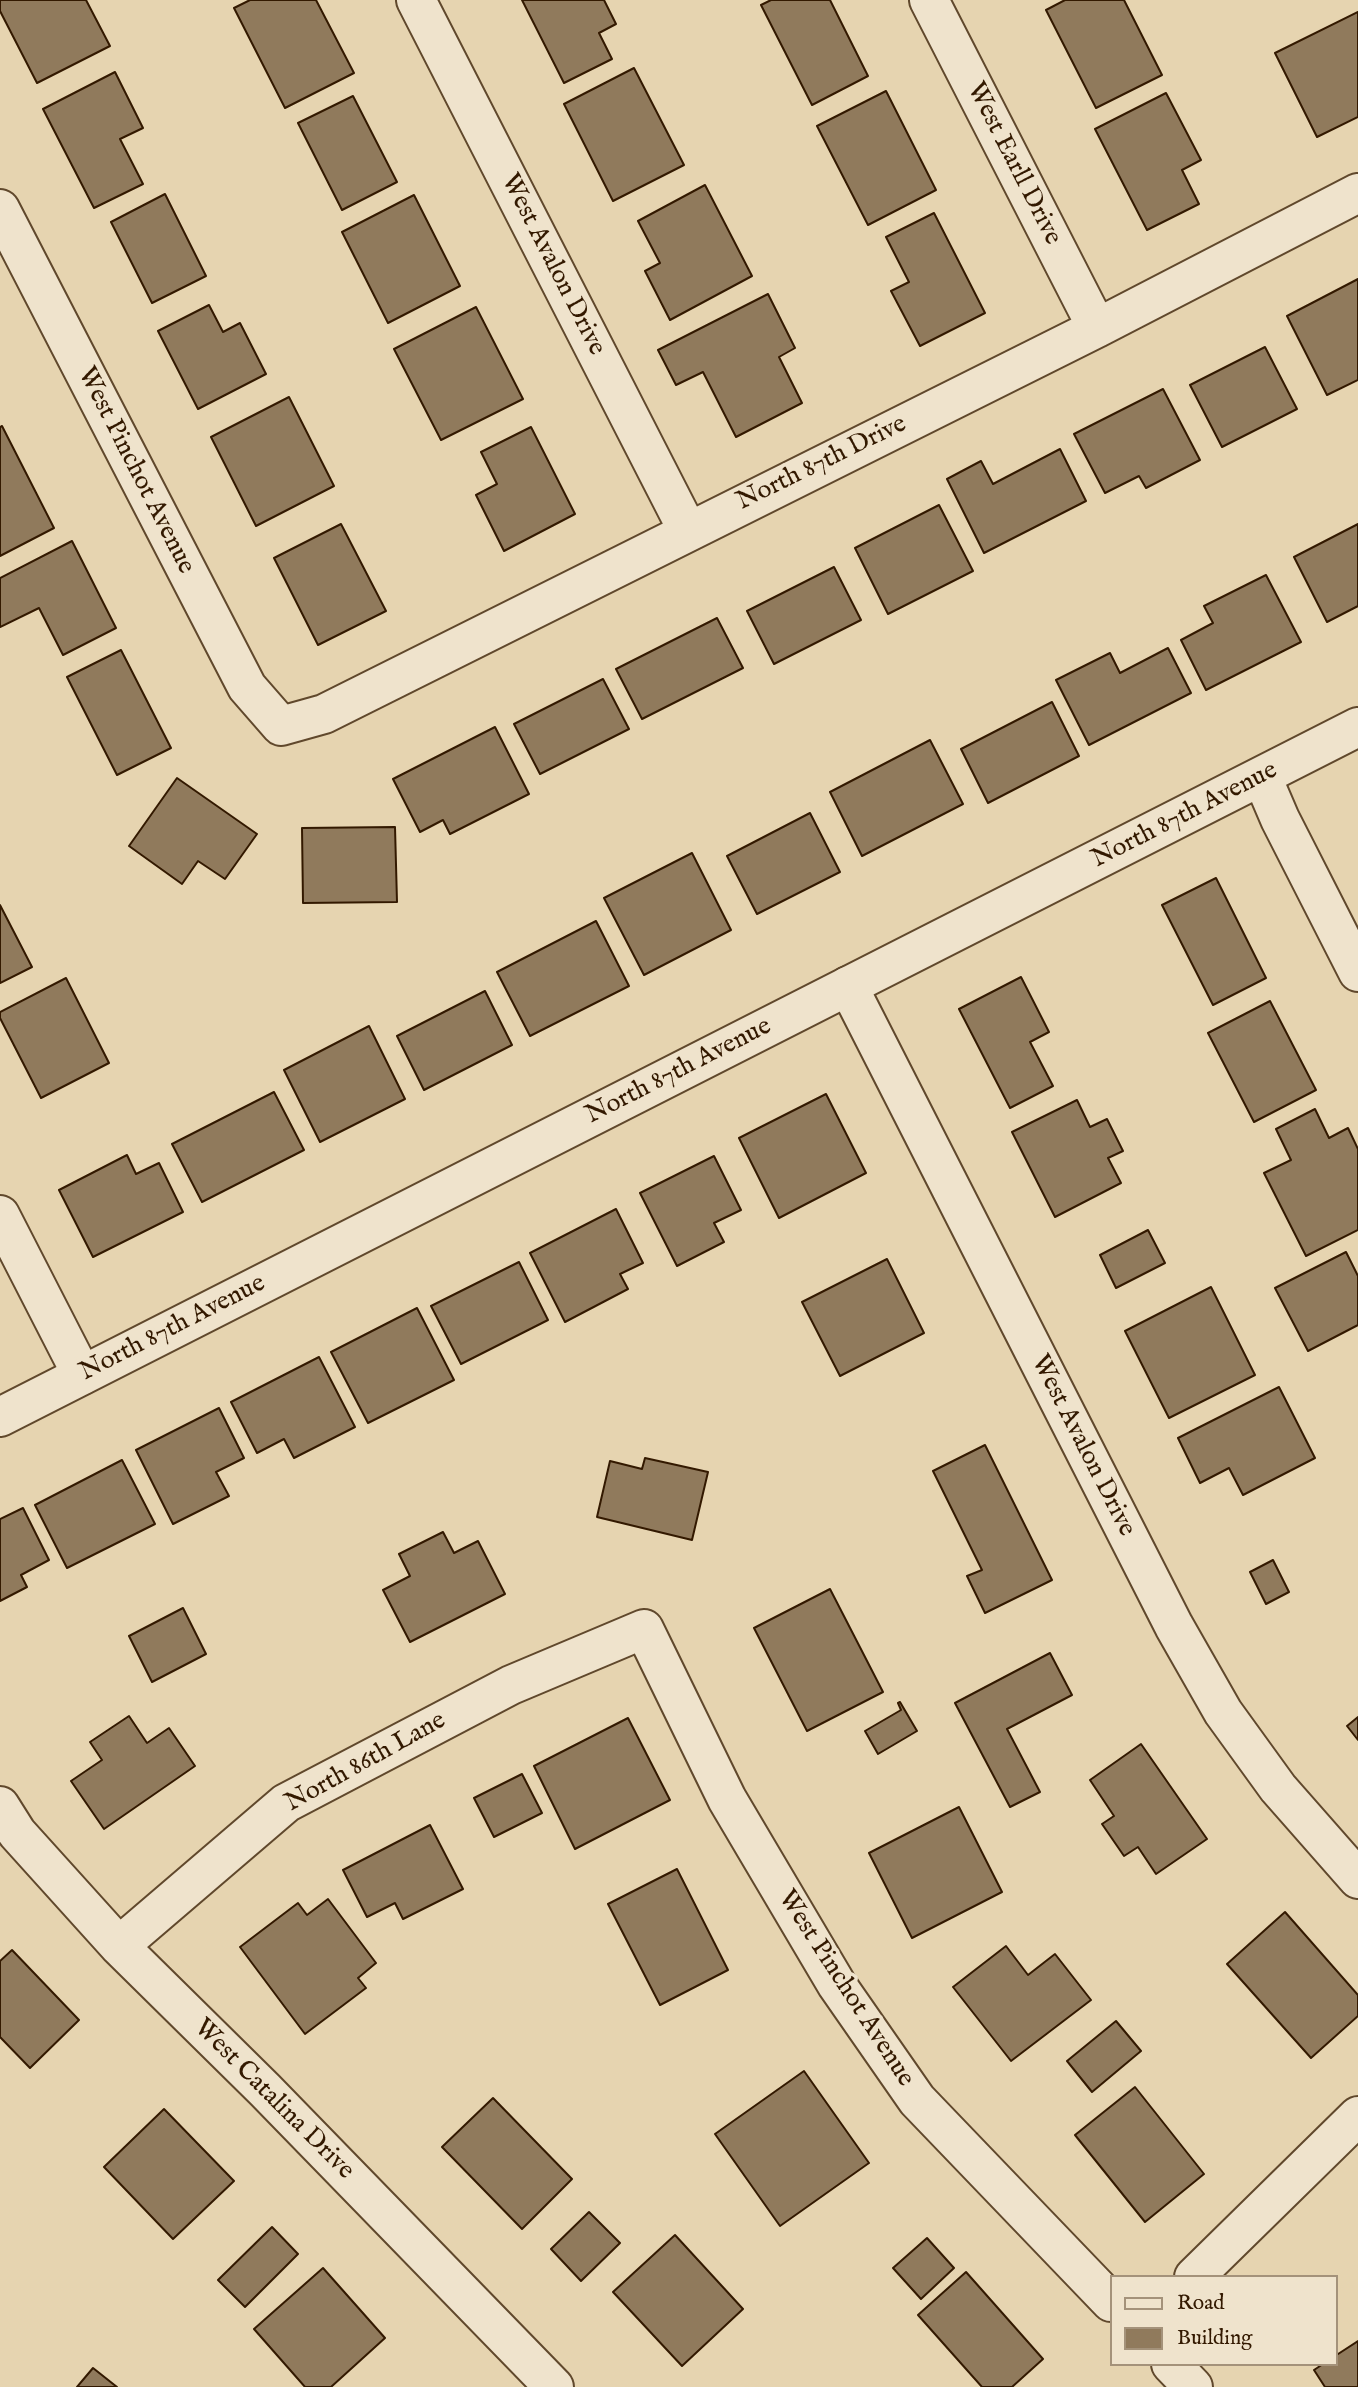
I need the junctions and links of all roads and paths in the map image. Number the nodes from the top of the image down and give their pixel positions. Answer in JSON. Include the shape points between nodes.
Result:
{"nodes":[{"id":1,"x":416,"y":0,"type":"edge"},
{"id":2,"x":929,"y":0,"type":"edge"},
{"id":3,"x":1358,"y":193,"type":"edge"},
{"id":4,"x":0,"y":209,"type":"edge"},
{"id":5,"x":1097,"y":328,"type":"junction"},
{"id":6,"x":688,"y":531,"type":"junction"},
{"id":7,"x":281,"y":726,"type":"joint"},
{"id":8,"x":1358,"y":727,"type":"edge"},
{"id":9,"x":1262,"y":776,"type":"junction"},
{"id":10,"x":1358,"y":972,"type":"edge"},
{"id":11,"x":848,"y":986,"type":"junction"},
{"id":12,"x":0,"y":1215,"type":"edge"},
{"id":13,"x":82,"y":1375,"type":"junction"},
{"id":14,"x":0,"y":1417,"type":"edge"},
{"id":15,"x":644,"y":1629,"type":"joint"},
{"id":16,"x":0,"y":1806,"type":"edge"},
{"id":17,"x":1358,"y":1879,"type":"edge"},
{"id":18,"x":119,"y":1946,"type":"junction"},
{"id":19,"x":1358,"y":2116,"type":"edge"},
{"id":20,"x":1196,"y":2275,"type":"edge"},
{"id":21,"x":1110,"y":2301,"type":"edge"},
{"id":22,"x":1173,"y":2366,"type":"edge"},
{"id":23,"x":554,"y":2387,"type":"edge"},
{"id":24,"x":1193,"y":2387,"type":"edge"}],
"edges":[{"from":1,"to":6,"type":"street","name":"West Avalon Drive"},
{"from":2,"to":5,"type":"street","name":"West Earll Drive"},
{"from":3,"to":5,"type":"street","name":"North 87th Drive"},
{"from":4,"to":7,"type":"street","name":"West Pinchot Avenue","via":[[247,687]]},
{"from":5,"to":6,"type":"street","name":"North 87th Drive"},
{"from":6,"to":7,"type":"street","name":"North 87th Drive","via":[[324,713]]},
{"from":8,"to":9,"type":"street","name":"North 87th Avenue"},
{"from":9,"to":10,"type":"street"},
{"from":9,"to":11,"type":"street","name":"North 87th Avenue"},
{"from":11,"to":13,"type":"street","name":"North 87th Avenue"},
{"from":11,"to":17,"type":"street","name":"West Avalon Drive","via":[[1168,1614],[1217,1701],[1278,1787]]},
{"from":12,"to":13,"type":"street"},
{"from":13,"to":14,"type":"street","name":"North 87th Avenue"},
{"from":15,"to":18,"type":"street","name":"North 86th Lane","via":[[511,1685],[286,1803]]},
{"from":15,"to":21,"type":"street","name":"West Pinchot Avenue","via":[[727,1799],[836,1985],[917,2100]]},
{"from":16,"to":18,"type":"street","name":"West Catalina Drive","via":[[17,1833]]},
{"from":18,"to":23,"type":"street","name":"West Catalina Drive"},
{"from":19,"to":20,"type":"street"},
{"from":22,"to":24,"type":"street"}]}
